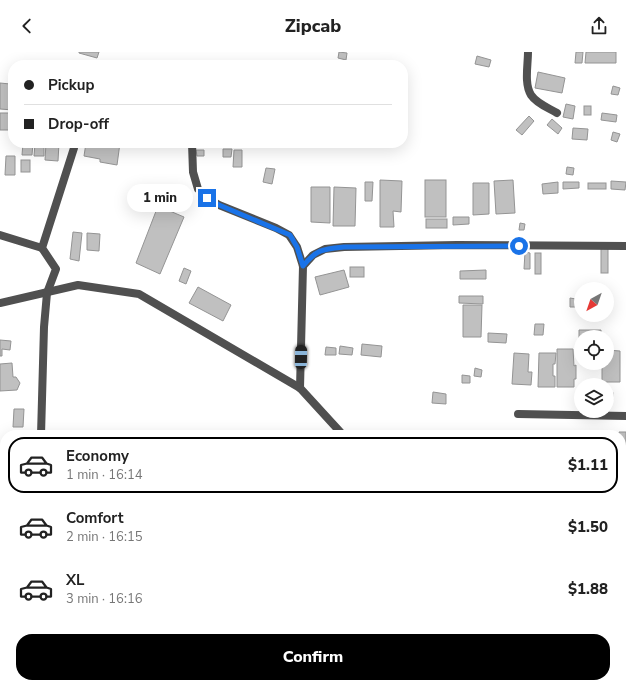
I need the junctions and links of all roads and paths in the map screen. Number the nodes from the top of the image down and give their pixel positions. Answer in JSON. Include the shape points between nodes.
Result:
{"nodes":[{"id":1,"x":528,"y":52,"type":"edge"},
{"id":2,"x":557,"y":113,"type":"dead end"},
{"id":3,"x":74,"y":148,"type":"edge"},
{"id":4,"x":192,"y":148,"type":"edge"},
{"id":5,"x":0,"y":235,"type":"edge"},
{"id":6,"x":626,"y":246,"type":"edge"},
{"id":7,"x":42,"y":248,"type":"junction"},
{"id":8,"x":303,"y":266,"type":"junction"},
{"id":9,"x":47,"y":293,"type":"junction"},
{"id":10,"x":0,"y":303,"type":"edge"},
{"id":11,"x":300,"y":388,"type":"junction"},
{"id":12,"x":518,"y":414,"type":"dead end"},
{"id":13,"x":626,"y":416,"type":"edge"},
{"id":14,"x":41,"y":430,"type":"edge"},
{"id":15,"x":338,"y":430,"type":"edge"}],
"edges":[{"from":1,"to":2,"type":"street","via":[[528,85],[531,95]]},
{"from":3,"to":7,"type":"street"},
{"from":4,"to":8,"type":"street","via":[[193,172],[198,189],[219,205],[290,235]]},
{"from":5,"to":7,"type":"street"},
{"from":6,"to":8,"type":"street","via":[[344,247],[325,249],[313,255]]},
{"from":7,"to":9,"type":"street","via":[[56,269]]},
{"from":8,"to":11,"type":"street"},
{"from":9,"to":10,"type":"street"},
{"from":9,"to":11,"type":"street","via":[[78,285],[139,294]]},
{"from":9,"to":14,"type":"street"},
{"from":11,"to":15,"type":"street"},
{"from":12,"to":13,"type":"street"}]}
